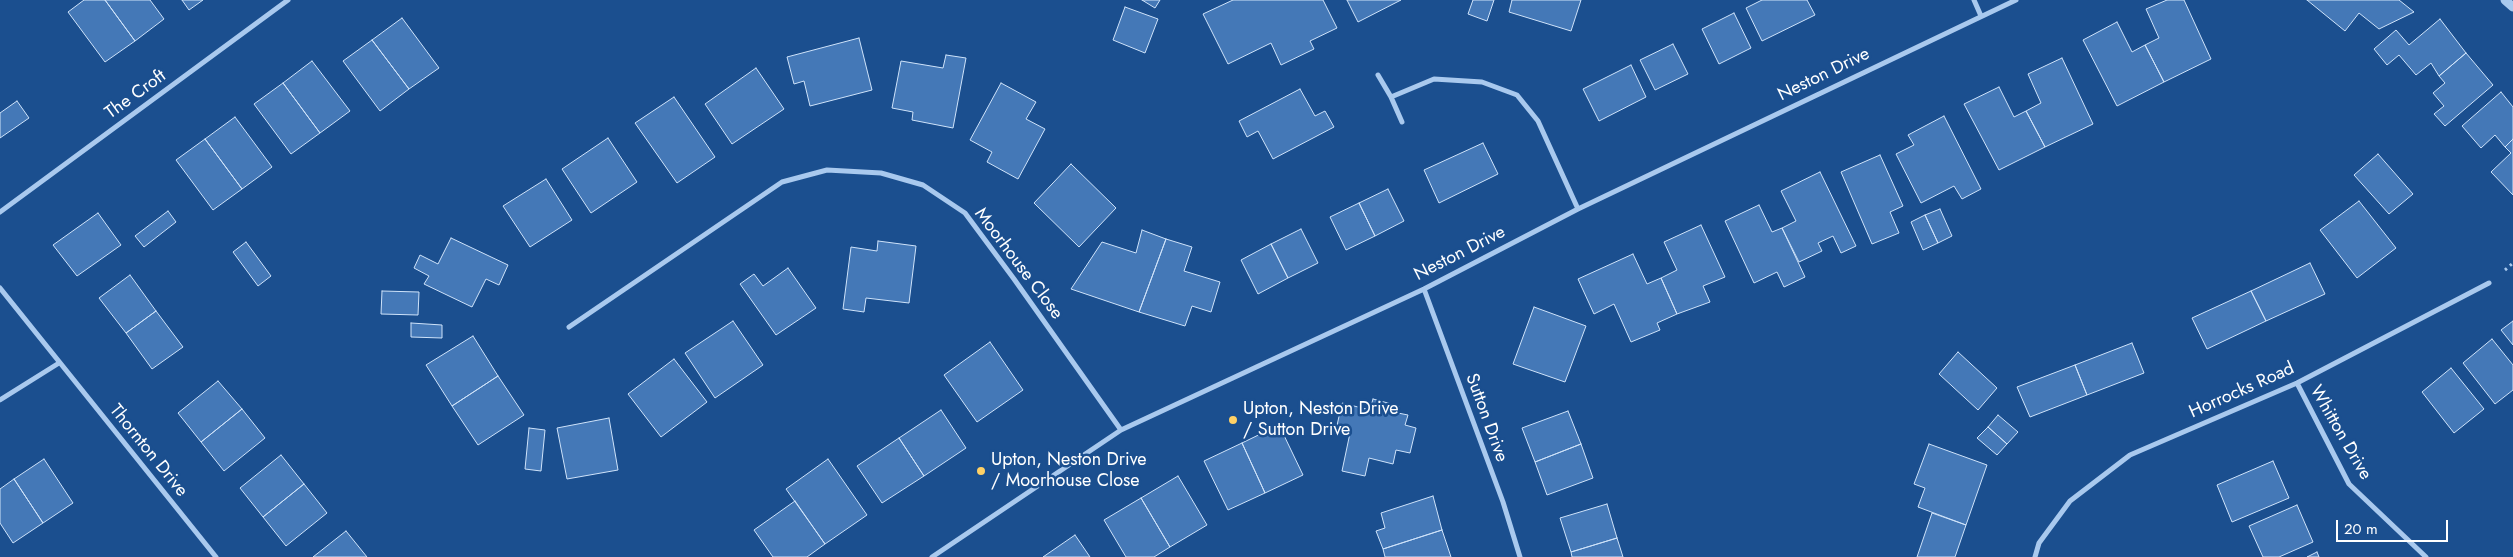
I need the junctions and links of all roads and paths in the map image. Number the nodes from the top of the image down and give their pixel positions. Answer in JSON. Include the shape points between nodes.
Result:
{"nodes":[{"id":1,"x":288,"y":0,"type":"edge"},
{"id":2,"x":1974,"y":0,"type":"edge"},
{"id":3,"x":2016,"y":0,"type":"edge"},
{"id":4,"x":2505,"y":0,"type":"edge"},
{"id":5,"x":2513,"y":7,"type":"edge"},
{"id":6,"x":1981,"y":16,"type":"junction"},
{"id":7,"x":1378,"y":75,"type":"dead end"},
{"id":8,"x":1391,"y":97,"type":"junction"},
{"id":9,"x":1402,"y":122,"type":"dead end"},
{"id":10,"x":1578,"y":209,"type":"junction"},
{"id":11,"x":0,"y":212,"type":"edge"},
{"id":12,"x":2489,"y":283,"type":"dead end"},
{"id":13,"x":0,"y":288,"type":"edge"},
{"id":14,"x":1424,"y":289,"type":"junction"},
{"id":15,"x":569,"y":327,"type":"dead end"},
{"id":16,"x":59,"y":363,"type":"junction"},
{"id":17,"x":2297,"y":383,"type":"junction"},
{"id":18,"x":0,"y":400,"type":"edge"},
{"id":19,"x":1121,"y":430,"type":"junction"},
{"id":20,"x":216,"y":557,"type":"edge"},
{"id":21,"x":932,"y":557,"type":"edge"},
{"id":22,"x":1520,"y":557,"type":"edge"},
{"id":23,"x":2035,"y":557,"type":"edge"},
{"id":24,"x":2426,"y":557,"type":"edge"}],
"edges":[{"from":1,"to":11,"type":"street","name":"The Croft"},
{"from":2,"to":6,"type":"street"},
{"from":3,"to":6,"type":"street","name":"Neston Drive"},
{"from":4,"to":5,"type":"street"},
{"from":6,"to":10,"type":"street","name":"Neston Drive"},
{"from":7,"to":8,"type":"street"},
{"from":8,"to":9,"type":"street"},
{"from":8,"to":10,"type":"street","via":[[1434,79],[1482,82],[1517,95],[1538,121]]},
{"from":10,"to":14,"type":"street","name":"Neston Drive"},
{"from":12,"to":17,"type":"street","name":"Horrocks Road"},
{"from":13,"to":16,"type":"street","name":"Thornton Drive"},
{"from":14,"to":19,"type":"street","name":"Neston Drive"},
{"from":14,"to":22,"type":"street","name":"Sutton Drive"},
{"from":15,"to":19,"type":"street","name":"Moorhouse Close","via":[[782,182],[827,170],[881,173],[923,185],[965,213]]},
{"from":16,"to":18,"type":"street"},
{"from":16,"to":20,"type":"street","name":"Thornton Drive"},
{"from":17,"to":23,"type":"street","name":"Horrocks Road","via":[[2130,456],[2070,501],[2039,543]]},
{"from":17,"to":24,"type":"street","name":"Whitton Drive","via":[[2350,484]]},
{"from":19,"to":21,"type":"street","name":"Neston Drive"}]}
